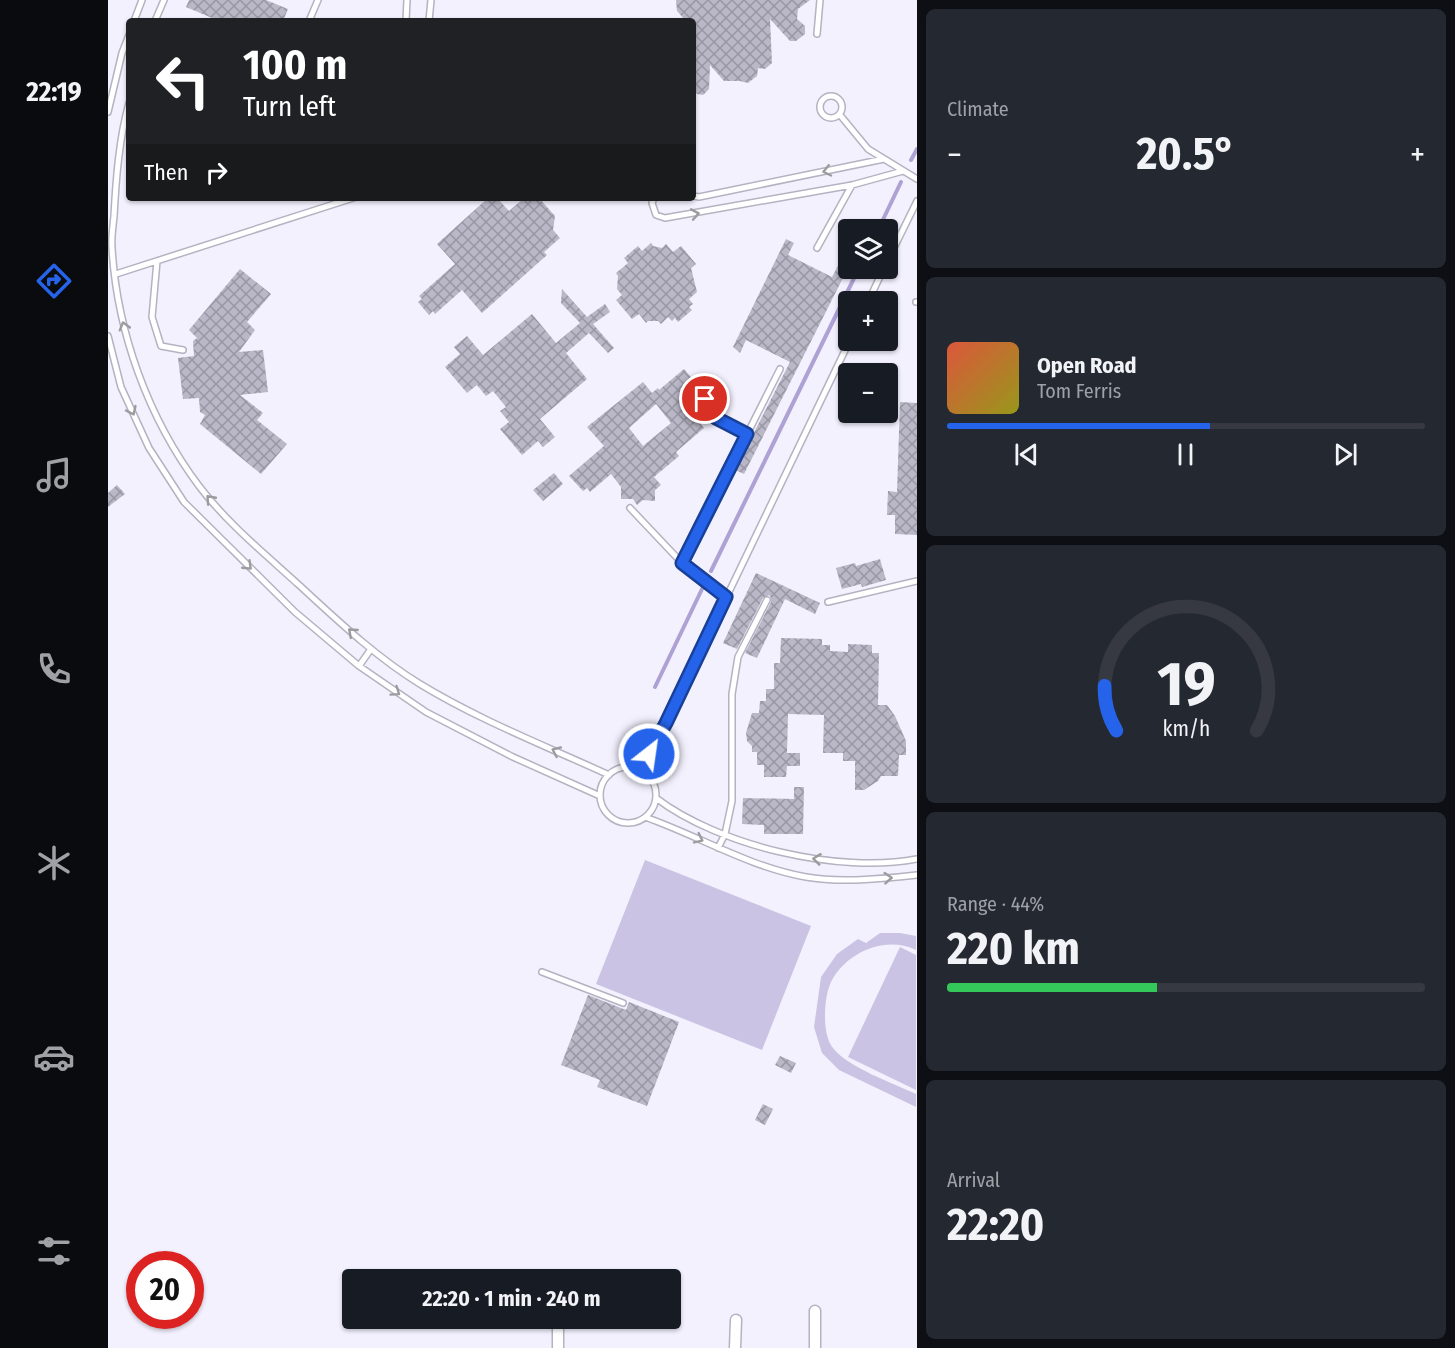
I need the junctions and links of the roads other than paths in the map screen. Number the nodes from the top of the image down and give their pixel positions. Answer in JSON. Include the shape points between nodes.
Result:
{"nodes":[{"id":1,"x":142,"y":0,"type":"edge"},
{"id":2,"x":164,"y":0,"type":"edge"},
{"id":3,"x":318,"y":0,"type":"edge"},
{"id":4,"x":407,"y":0,"type":"edge"},
{"id":5,"x":431,"y":0,"type":"edge"},
{"id":6,"x":820,"y":0,"type":"edge"},
{"id":7,"x":135,"y":18,"type":"edge"},
{"id":8,"x":156,"y":18,"type":"edge"},
{"id":9,"x":310,"y":18,"type":"edge"},
{"id":10,"x":405,"y":18,"type":"edge"},
{"id":11,"x":429,"y":18,"type":"edge"},
{"id":12,"x":817,"y":34,"type":"dead end"},
{"id":13,"x":126,"y":43,"type":"edge"},
{"id":14,"x":108,"y":112,"type":"edge"},
{"id":15,"x":840,"y":115,"type":"junction"},
{"id":16,"x":126,"y":121,"type":"edge"},
{"id":17,"x":884,"y":159,"type":"junction"},
{"id":18,"x":903,"y":171,"type":"junction"},
{"id":19,"x":916,"y":179,"type":"edge"},
{"id":20,"x":852,"y":185,"type":"junction"},
{"id":21,"x":696,"y":196,"type":"edge"},
{"id":22,"x":344,"y":201,"type":"edge"},
{"id":23,"x":653,"y":201,"type":"edge"},
{"id":24,"x":916,"y":201,"type":"edge"},
{"id":25,"x":898,"y":239,"type":"edge"},
{"id":26,"x":817,"y":248,"type":"dead end"},
{"id":27,"x":157,"y":261,"type":"junction"},
{"id":28,"x":116,"y":274,"type":"junction"},
{"id":29,"x":108,"y":336,"type":"edge"},
{"id":30,"x":183,"y":350,"type":"dead end"},
{"id":31,"x":845,"y":351,"type":"edge"},
{"id":32,"x":780,"y":369,"type":"dead end"},
{"id":33,"x":705,"y":399,"type":"dead end"},
{"id":34,"x":747,"y":434,"type":"junction"},
{"id":35,"x":630,"y":508,"type":"dead end"},
{"id":36,"x":682,"y":563,"type":"junction"},
{"id":37,"x":916,"y":581,"type":"edge"},
{"id":38,"x":726,"y":597,"type":"junction"},
{"id":39,"x":767,"y":600,"type":"dead end"},
{"id":40,"x":828,"y":602,"type":"dead end"},
{"id":41,"x":371,"y":649,"type":"junction"},
{"id":42,"x":359,"y":666,"type":"junction"},
{"id":43,"x":640,"y":769,"type":"junction"},
{"id":44,"x":609,"y":775,"type":"junction"},
{"id":45,"x":600,"y":796,"type":"junction"},
{"id":46,"x":656,"y":798,"type":"junction"},
{"id":47,"x":645,"y":817,"type":"junction"},
{"id":48,"x":725,"y":834,"type":"junction"},
{"id":49,"x":718,"y":848,"type":"junction"},
{"id":50,"x":916,"y":859,"type":"edge"},
{"id":51,"x":916,"y":875,"type":"edge"},
{"id":52,"x":542,"y":972,"type":"dead end"},
{"id":53,"x":623,"y":1003,"type":"dead end"},
{"id":54,"x":815,"y":1311,"type":"dead end"},
{"id":55,"x":736,"y":1320,"type":"dead end"},
{"id":56,"x":558,"y":1329,"type":"edge"},
{"id":57,"x":558,"y":1348,"type":"edge"},
{"id":58,"x":735,"y":1348,"type":"edge"},
{"id":59,"x":815,"y":1348,"type":"edge"}],
"edges":[{"from":1,"to":7,"type":"lane"},
{"from":2,"to":8,"type":"lane"},
{"from":3,"to":9,"type":"lane"},
{"from":4,"to":10,"type":"lane"},
{"from":5,"to":11,"type":"lane"},
{"from":6,"to":12,"type":"lane"},
{"from":13,"to":14,"type":"lane"},
{"from":15,"to":15,"type":"lane","via":[[841,101],[832,96],[825,98],[820,108],[823,115],[829,119]]},
{"from":15,"to":17,"type":"lane","via":[[868,149]]},
{"from":16,"to":28,"type":"lane","via":[[116,180],[112,247]]},
{"from":17,"to":18,"type":"lane"},
{"from":17,"to":21,"type":"lane","one_way":true},
{"from":18,"to":19,"type":"lane"},
{"from":18,"to":20,"type":"lane"},
{"from":23,"to":20,"type":"lane","one_way":true,"via":[[656,215],[665,218]]},
{"from":20,"to":26,"type":"lane"},
{"from":22,"to":27,"type":"lane"},
{"from":24,"to":25,"type":"lane"},
{"from":27,"to":28,"type":"lane"},
{"from":27,"to":30,"type":"lane","via":[[152,316],[161,346]]},
{"from":41,"to":28,"type":"lane","one_way":true,"via":[[241,533],[199,486],[168,439],[144,386],[122,320]]},
{"from":29,"to":42,"type":"lane","one_way":true,"via":[[121,387],[149,448],[184,502],[296,612]]},
{"from":31,"to":38,"type":"lane"},
{"from":32,"to":34,"type":"lane"},
{"from":33,"to":34,"type":"lane","via":[[716,418]]},
{"from":34,"to":36,"type":"lane"},
{"from":35,"to":36,"type":"lane"},
{"from":36,"to":38,"type":"lane"},
{"from":37,"to":40,"type":"lane"},
{"from":38,"to":43,"type":"lane"},
{"from":39,"to":48,"type":"lane","via":[[738,657],[732,694],[732,801]]},
{"from":41,"to":42,"type":"lane"},
{"from":44,"to":41,"type":"lane","one_way":true,"via":[[478,716],[419,683]]},
{"from":42,"to":45,"type":"lane","one_way":true,"via":[[426,712]]},
{"from":43,"to":44,"type":"lane","via":[[622,767]]},
{"from":43,"to":46,"type":"lane","via":[[653,781]]},
{"from":44,"to":45,"type":"lane","via":[[601,786]]},
{"from":45,"to":47,"type":"lane","via":[[602,806],[614,820],[633,823]]},
{"from":46,"to":47,"type":"lane"},
{"from":46,"to":48,"type":"lane"},
{"from":47,"to":49,"type":"lane","one_way":true},
{"from":48,"to":49,"type":"lane"},
{"from":50,"to":48,"type":"lane","one_way":true,"via":[[850,863],[797,856]]},
{"from":49,"to":51,"type":"lane","one_way":true,"via":[[806,877],[887,879]]},
{"from":52,"to":53,"type":"lane"},
{"from":54,"to":59,"type":"street"},
{"from":55,"to":58,"type":"street"},
{"from":56,"to":57,"type":"street"}]}
